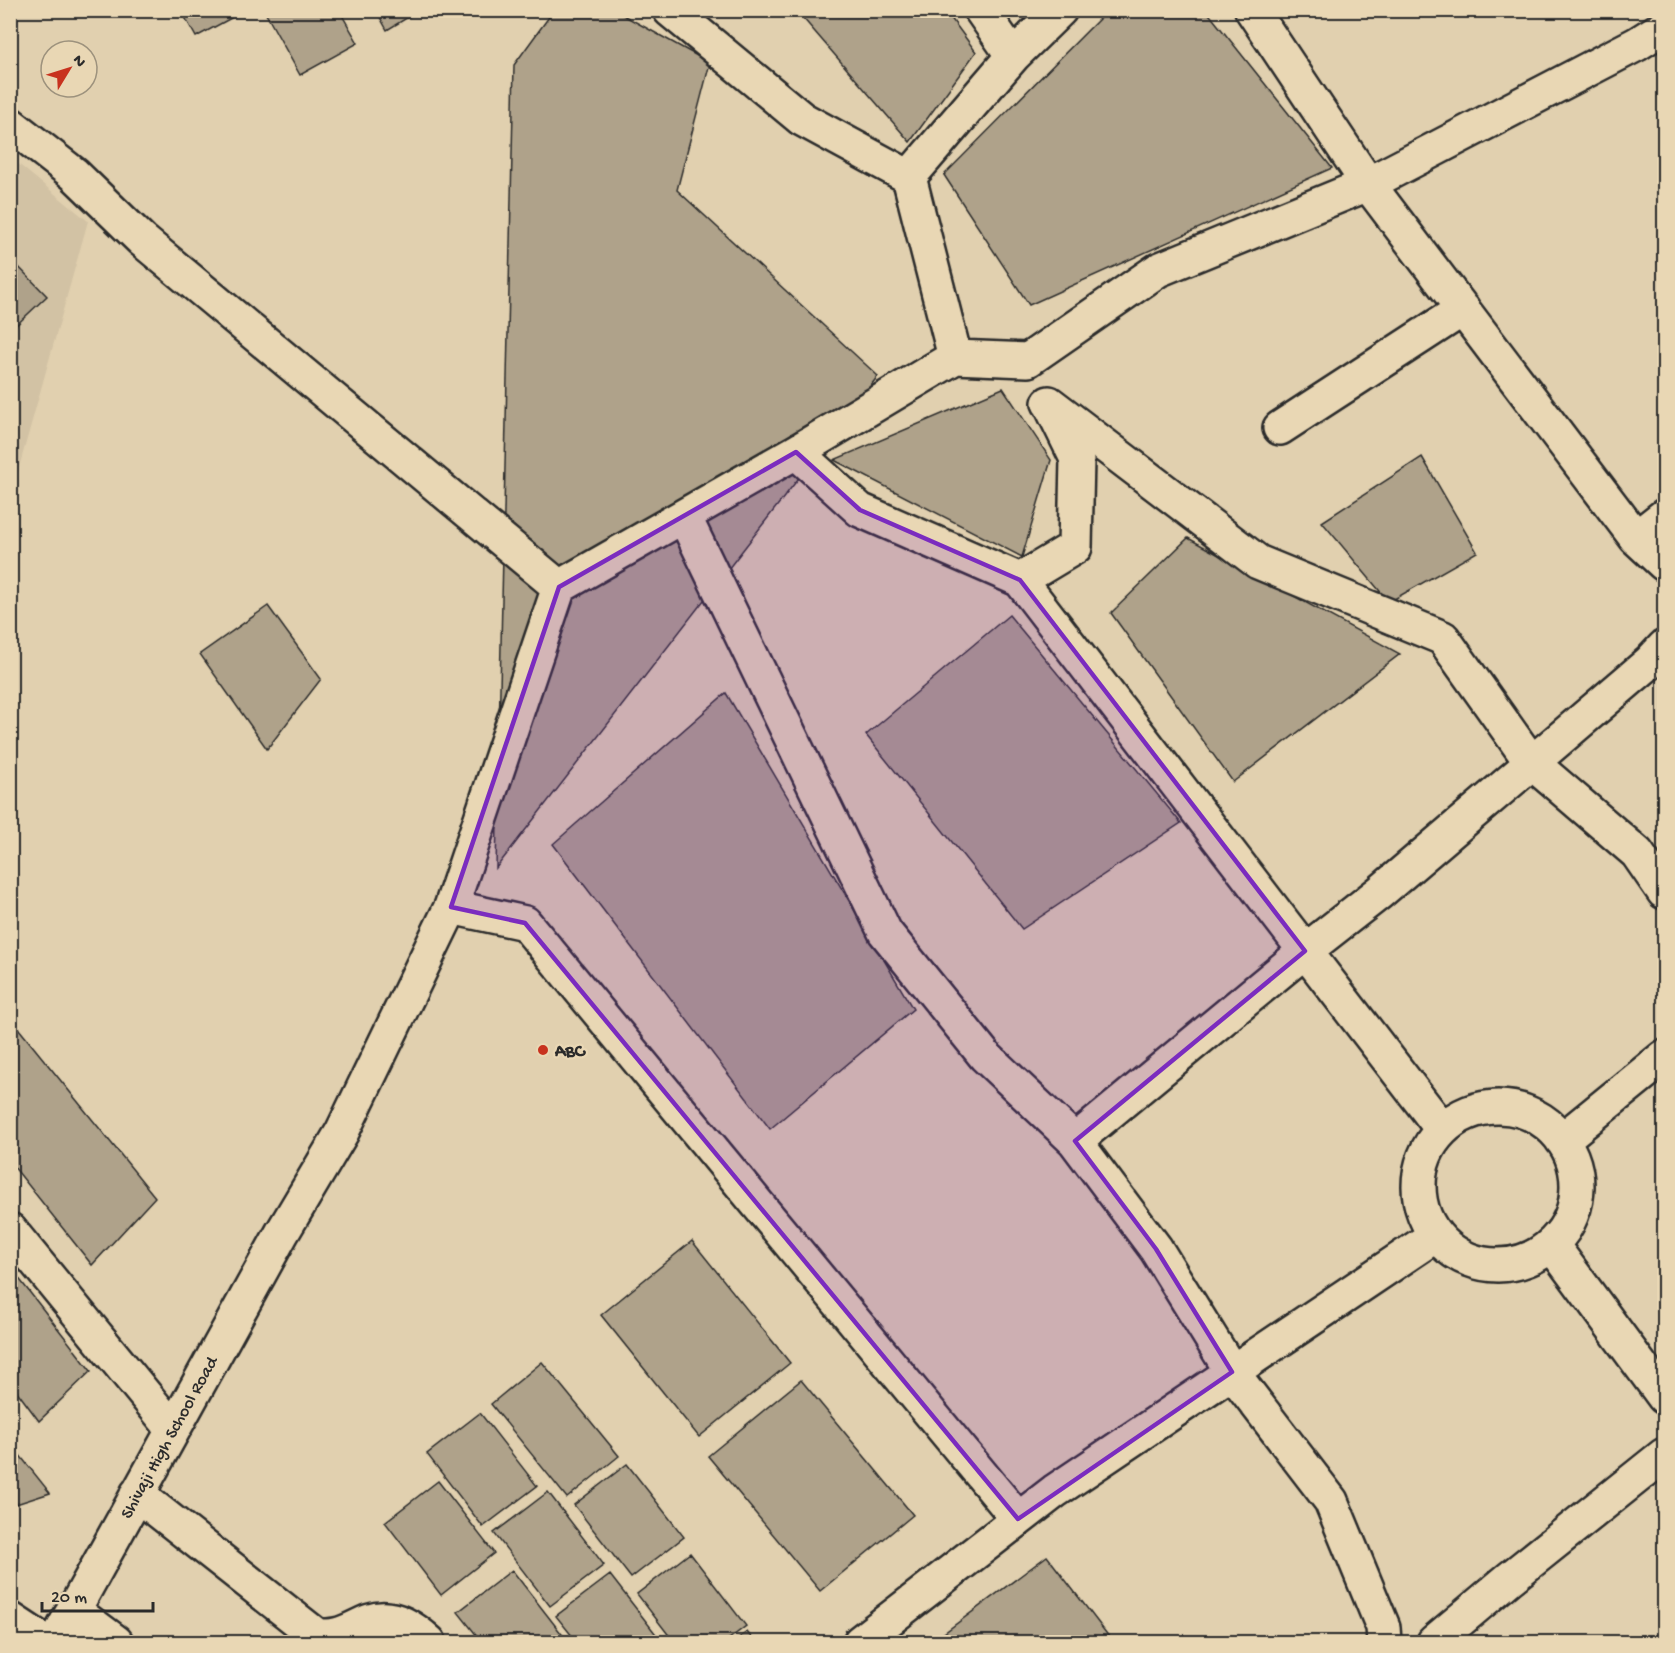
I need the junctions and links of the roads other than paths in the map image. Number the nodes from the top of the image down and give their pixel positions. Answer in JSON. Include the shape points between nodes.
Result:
{"nodes":[{"id":1,"x":670,"y":10,"type":"edge"},
{"id":2,"x":981,"y":10,"type":"edge"},
{"id":3,"x":1060,"y":10,"type":"edge"},
{"id":4,"x":1252,"y":10,"type":"edge"},
{"id":5,"x":1665,"y":27,"type":"edge"},
{"id":6,"x":1013,"y":56,"type":"junction"},
{"id":7,"x":10,"y":124,"type":"edge"},
{"id":8,"x":909,"y":177,"type":"junction"},
{"id":9,"x":1368,"y":184,"type":"junction"},
{"id":10,"x":1463,"y":309,"type":"junction"},
{"id":11,"x":955,"y":357,"type":"junction"},
{"id":12,"x":1028,"y":360,"type":"junction"},
{"id":13,"x":1049,"y":403,"type":"junction"},
{"id":14,"x":1280,"y":428,"type":"dead end"},
{"id":15,"x":796,"y":452,"type":"junction"},
{"id":16,"x":684,"y":516,"type":"junction"},
{"id":17,"x":1665,"y":516,"type":"edge"},
{"id":18,"x":1636,"y":538,"type":"junction"},
{"id":19,"x":1665,"y":564,"type":"edge"},
{"id":20,"x":1020,"y":580,"type":"junction"},
{"id":21,"x":559,"y":587,"type":"junction"},
{"id":22,"x":1665,"y":647,"type":"edge"},
{"id":23,"x":1532,"y":762,"type":"junction"},
{"id":24,"x":1665,"y":892,"type":"edge"},
{"id":25,"x":451,"y":907,"type":"junction"},
{"id":26,"x":1305,"y":951,"type":"junction"},
{"id":27,"x":1665,"y":1057,"type":"edge"},
{"id":28,"x":1442,"y":1129,"type":"junction"},
{"id":29,"x":1562,"y":1140,"type":"junction"},
{"id":30,"x":1075,"y":1141,"type":"junction"},
{"id":31,"x":10,"y":1230,"type":"edge"},
{"id":32,"x":1436,"y":1235,"type":"junction"},
{"id":33,"x":1552,"y":1245,"type":"junction"},
{"id":34,"x":1232,"y":1372,"type":"junction"},
{"id":35,"x":1665,"y":1397,"type":"edge"},
{"id":36,"x":173,"y":1429,"type":"junction"},
{"id":37,"x":1665,"y":1455,"type":"edge"},
{"id":38,"x":137,"y":1494,"type":"junction"},
{"id":39,"x":1018,"y":1519,"type":"junction"},
{"id":40,"x":72,"y":1610,"type":"junction"},
{"id":41,"x":10,"y":1619,"type":"edge"},
{"id":42,"x":45,"y":1642,"type":"edge"},
{"id":43,"x":56,"y":1642,"type":"edge"},
{"id":44,"x":116,"y":1642,"type":"edge"},
{"id":45,"x":429,"y":1642,"type":"edge"},
{"id":46,"x":860,"y":1642,"type":"edge"},
{"id":47,"x":1384,"y":1642,"type":"edge"},
{"id":48,"x":1434,"y":1642,"type":"edge"}],
"edges":[{"from":1,"to":8,"type":"street","via":[[802,119]]},
{"from":2,"to":6,"type":"street"},
{"from":3,"to":6,"type":"street"},
{"from":4,"to":9,"type":"street"},
{"from":5,"to":9,"type":"street"},
{"from":6,"to":8,"type":"street"},
{"from":7,"to":21,"type":"street","via":[[74,174],[142,240]]},
{"from":8,"to":11,"type":"street"},
{"from":9,"to":10,"type":"street"},
{"from":9,"to":12,"type":"street","via":[[1158,270]]},
{"from":10,"to":14,"type":"street"},
{"from":10,"to":18,"type":"street"},
{"from":11,"to":12,"type":"street"},
{"from":11,"to":15,"type":"street"},
{"from":12,"to":13,"type":"street"},
{"from":13,"to":20,"type":"street","via":[[1077,459],[1075,547]]},
{"from":13,"to":23,"type":"street","via":[[1258,562],[1443,638]]},
{"from":15,"to":16,"type":"street"},
{"from":15,"to":20,"type":"street","via":[[860,510]]},
{"from":16,"to":21,"type":"street"},
{"from":16,"to":30,"type":"street","via":[[885,932],[985,1056]]},
{"from":17,"to":18,"type":"street"},
{"from":18,"to":19,"type":"street"},
{"from":20,"to":26,"type":"street"},
{"from":21,"to":25,"type":"street","name":"Shivaji High School Road"},
{"from":22,"to":23,"type":"street"},
{"from":23,"to":24,"type":"street","via":[[1637,853]]},
{"from":23,"to":26,"type":"street"},
{"from":25,"to":36,"type":"street","name":"Shivaji High School Road","via":[[342,1132]]},
{"from":25,"to":39,"type":"street","via":[[525,923]]},
{"from":26,"to":28,"type":"street"},
{"from":26,"to":30,"type":"street"},
{"from":27,"to":29,"type":"street"},
{"from":28,"to":29,"type":"street","via":[[1464,1113],[1490,1107],[1518,1109],[1543,1120]]},
{"from":28,"to":32,"type":"street","via":[[1425,1153],[1418,1181],[1422,1210]]},
{"from":29,"to":33,"type":"street","via":[[1575,1166],[1577,1194],[1569,1222]]},
{"from":30,"to":34,"type":"street","via":[[1156,1249]]},
{"from":31,"to":36,"type":"street"},
{"from":32,"to":33,"type":"street","via":[[1461,1256],[1492,1265],[1524,1261]]},
{"from":32,"to":34,"type":"street"},
{"from":33,"to":35,"type":"street"},
{"from":34,"to":39,"type":"street"},
{"from":34,"to":47,"type":"street","via":[[1331,1501],[1383,1627]]},
{"from":36,"to":38,"type":"street","name":"Shivaji High School Road"},
{"from":37,"to":48,"type":"street"},
{"from":38,"to":40,"type":"street","name":"Shivaji High School Road"},
{"from":38,"to":45,"type":"street","via":[[316,1635],[342,1634],[372,1620],[390,1619],[408,1625]]},
{"from":39,"to":46,"type":"street"},
{"from":40,"to":43,"type":"street","name":"Shivaji High School Road"},
{"from":40,"to":44,"type":"street"},
{"from":41,"to":42,"type":"street"}]}
